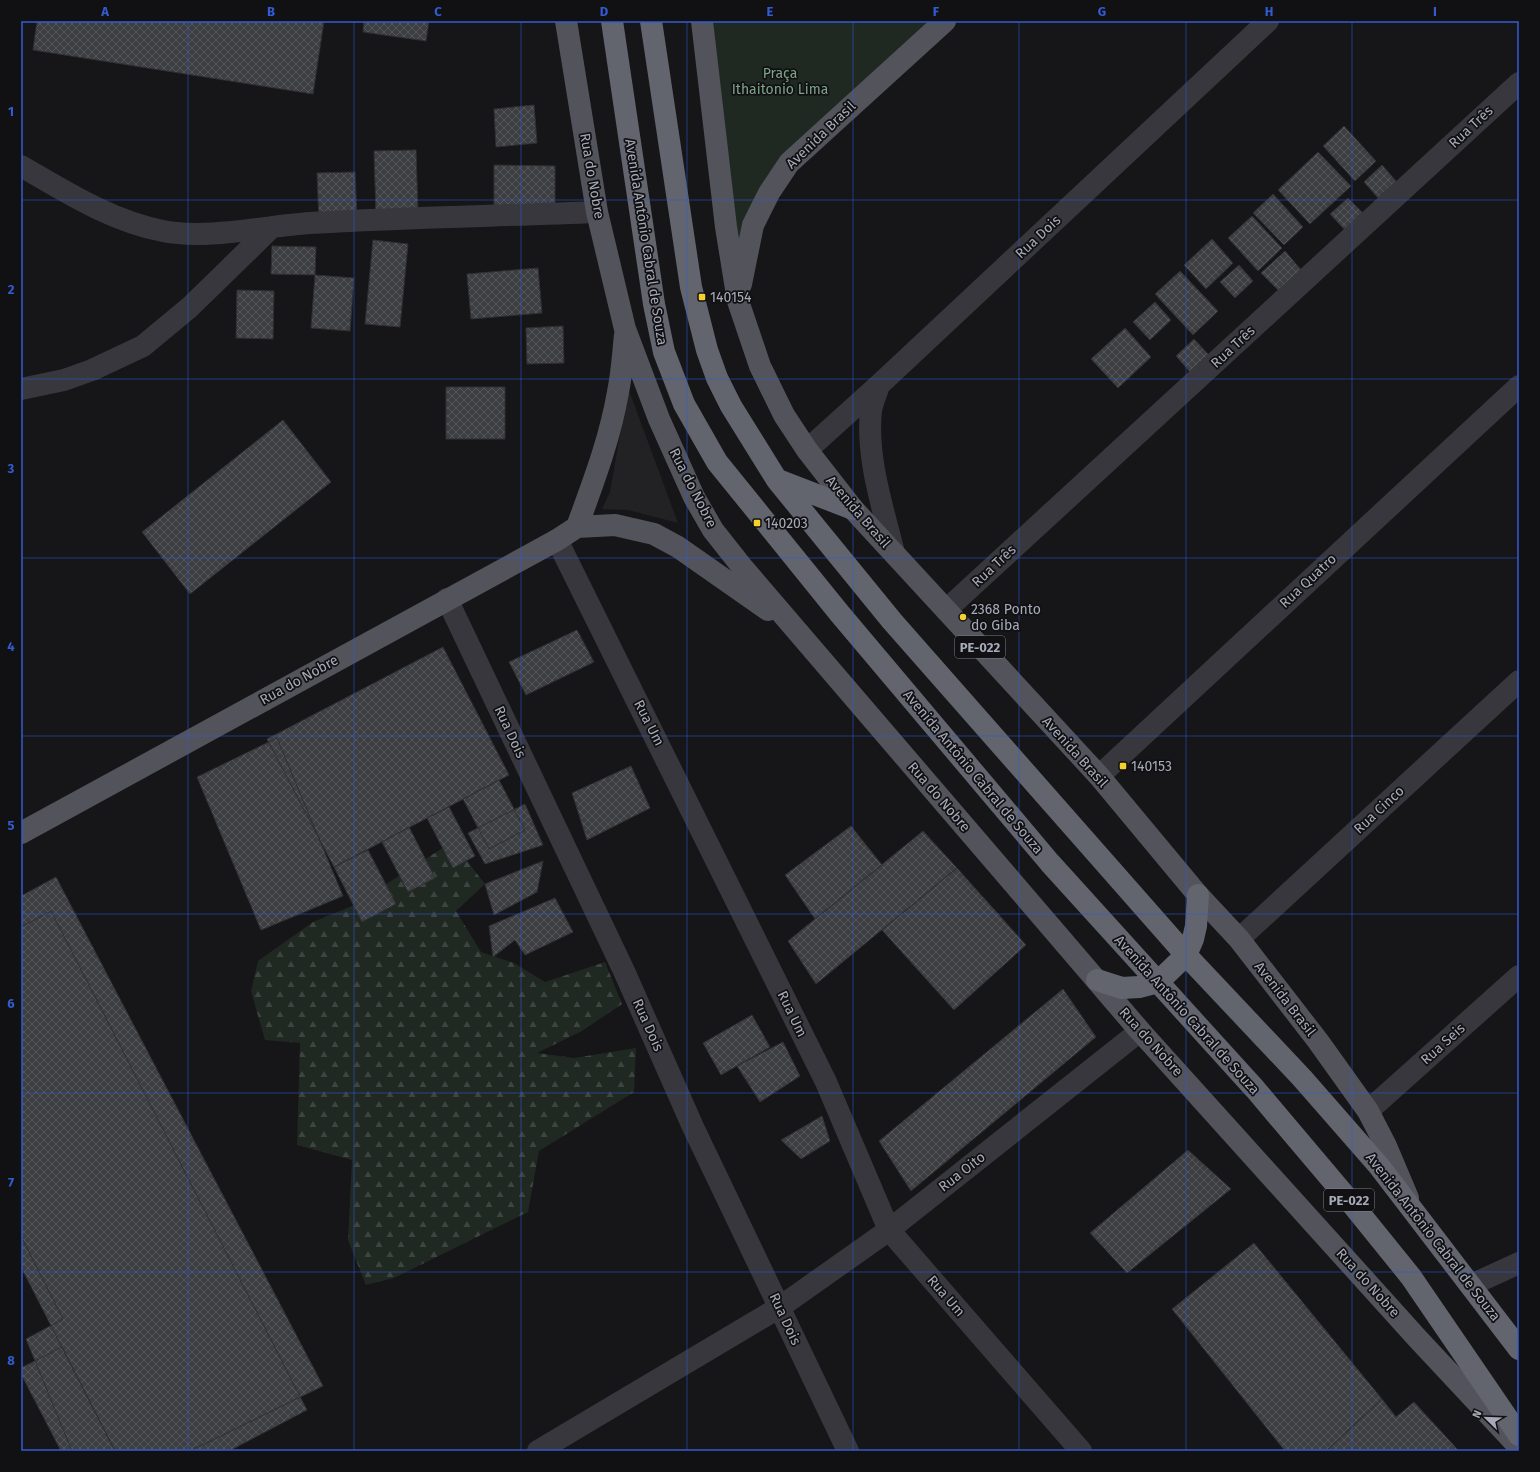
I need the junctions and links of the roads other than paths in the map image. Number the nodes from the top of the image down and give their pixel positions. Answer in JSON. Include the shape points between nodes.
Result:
{"nodes":[{"id":1,"x":566,"y":21,"type":"edge"},
{"id":2,"x":612,"y":21,"type":"edge"},
{"id":3,"x":651,"y":21,"type":"edge"},
{"id":4,"x":702,"y":21,"type":"edge"},
{"id":5,"x":945,"y":21,"type":"edge"},
{"id":6,"x":1268,"y":21,"type":"edge"},
{"id":7,"x":1519,"y":83,"type":"edge"},
{"id":8,"x":21,"y":166,"type":"edge"},
{"id":9,"x":597,"y":212,"type":"junction"},
{"id":10,"x":272,"y":227,"type":"junction"},
{"id":11,"x":738,"y":301,"type":"junction"},
{"id":12,"x":625,"y":329,"type":"junction"},
{"id":13,"x":880,"y":385,"type":"junction"},
{"id":14,"x":1519,"y":386,"type":"edge"},
{"id":15,"x":21,"y":389,"type":"edge"},
{"id":16,"x":807,"y":450,"type":"junction"},
{"id":17,"x":777,"y":480,"type":"junction"},
{"id":18,"x":853,"y":509,"type":"junction"},
{"id":19,"x":577,"y":527,"type":"junction"},
{"id":20,"x":557,"y":540,"type":"junction"},
{"id":21,"x":894,"y":553,"type":"junction"},
{"id":22,"x":448,"y":599,"type":"junction"},
{"id":23,"x":946,"y":610,"type":"junction"},
{"id":24,"x":793,"y":627,"type":"junction"},
{"id":25,"x":1519,"y":680,"type":"edge"},
{"id":26,"x":1099,"y":776,"type":"junction"},
{"id":27,"x":21,"y":833,"type":"edge"},
{"id":28,"x":1198,"y":895,"type":"junction"},
{"id":29,"x":1239,"y":939,"type":"junction"},
{"id":30,"x":1186,"y":956,"type":"junction"},
{"id":31,"x":1519,"y":976,"type":"edge"},
{"id":32,"x":1097,"y":980,"type":"junction"},
{"id":33,"x":1158,"y":982,"type":"junction"},
{"id":34,"x":1140,"y":1031,"type":"junction"},
{"id":35,"x":1368,"y":1111,"type":"junction"},
{"id":36,"x":1412,"y":1207,"type":"junction"},
{"id":37,"x":889,"y":1230,"type":"junction"},
{"id":38,"x":1519,"y":1263,"type":"edge"},
{"id":39,"x":1471,"y":1285,"type":"junction"},
{"id":40,"x":780,"y":1307,"type":"junction"},
{"id":41,"x":1519,"y":1349,"type":"edge"},
{"id":42,"x":1519,"y":1435,"type":"edge"},
{"id":43,"x":563,"y":1445,"type":"edge"},
{"id":44,"x":1519,"y":1447,"type":"edge"},
{"id":45,"x":538,"y":1451,"type":"edge"},
{"id":46,"x":848,"y":1451,"type":"edge"},
{"id":47,"x":1081,"y":1451,"type":"edge"}],
"edges":[{"from":1,"to":9,"type":"main road","name":"Rua do Nobre"},
{"from":2,"to":33,"type":"highway","name":"Avenida Antônio Cabral de Souza","number":"PE-022","via":[[654,304],[664,352],[684,404],[717,462],[840,614],[1050,863]]},
{"from":3,"to":17,"type":"highway","name":"Avenida Antônio Cabral de Souza","number":"PE-022","via":[[691,287],[707,350],[731,406]]},
{"from":4,"to":11,"type":"main road","name":"Avenida Brasil","number":"PE-022","via":[[726,227]]},
{"from":5,"to":11,"type":"main road","name":"Avenida Brasil","via":[[789,164],[769,193],[753,225]]},
{"from":6,"to":13,"type":"street","name":"Rua Dois"},
{"from":7,"to":23,"type":"street","name":"Rua Três"},
{"from":8,"to":10,"type":"street","via":[[65,192],[140,226],[165,232],[201,234]]},
{"from":9,"to":10,"type":"street","via":[[363,220]]},
{"from":9,"to":12,"type":"main road","name":"Rua do Nobre"},
{"from":10,"to":15,"type":"street","via":[[190,307],[143,346],[85,373]]},
{"from":11,"to":16,"type":"main road","name":"Avenida Brasil","number":"PE-022","via":[[760,366],[784,416]]},
{"from":12,"to":19,"type":"main road","name":"Rua do Nobre","via":[[613,415],[595,479]]},
{"from":12,"to":24,"type":"main road","name":"Rua do Nobre","via":[[659,419],[694,497],[714,530]]},
{"from":13,"to":16,"type":"street","name":"Rua Dois"},
{"from":13,"to":21,"type":"street","via":[[871,410],[871,440],[877,482]]},
{"from":14,"to":26,"type":"street","name":"Rua Quatro"},
{"from":16,"to":18,"type":"main road","name":"Avenida Brasil","number":"PE-022"},
{"from":17,"to":18,"type":"highway"},
{"from":17,"to":30,"type":"highway","name":"Avenida Antônio Cabral de Souza","number":"PE-022","via":[[892,621]]},
{"from":18,"to":21,"type":"main road","name":"Avenida Brasil","number":"PE-022"},
{"from":19,"to":20,"type":"main road","name":"Rua do Nobre"},
{"from":19,"to":24,"type":"main road","name":"Rua do Nobre","via":[[614,525],[654,534],[678,547]]},
{"from":20,"to":22,"type":"main road","name":"Rua do Nobre"},
{"from":20,"to":37,"type":"street","name":"Rua Um","via":[[826,1082]]},
{"from":21,"to":23,"type":"main road","name":"Avenida Brasil","number":"PE-022"},
{"from":22,"to":27,"type":"main road","name":"Rua do Nobre"},
{"from":22,"to":40,"type":"street","name":"Rua Dois"},
{"from":23,"to":26,"type":"main road","name":"Avenida Brasil","number":"PE-022"},
{"from":24,"to":32,"type":"main road","name":"Rua do Nobre"},
{"from":25,"to":29,"type":"street","name":"Rua Cinco"},
{"from":26,"to":28,"type":"main road","name":"Avenida Brasil","number":"PE-022"},
{"from":28,"to":29,"type":"main road","name":"Avenida Brasil","number":"PE-022"},
{"from":28,"to":30,"type":"highway","via":[[1196,926]]},
{"from":29,"to":35,"type":"main road","name":"Avenida Brasil","number":"PE-022"},
{"from":30,"to":33,"type":"highway"},
{"from":30,"to":36,"type":"highway","name":"Avenida Antônio Cabral de Souza","number":"PE-022","via":[[1302,1078]]},
{"from":31,"to":35,"type":"street","name":"Rua Seis"},
{"from":32,"to":33,"type":"highway","via":[[1122,988]]},
{"from":32,"to":34,"type":"main road","name":"Rua do Nobre"},
{"from":33,"to":42,"type":"highway","name":"Avenida Antônio Cabral de Souza","number":"PE-022","via":[[1255,1089],[1411,1277]]},
{"from":34,"to":37,"type":"street","name":"Rua Oito"},
{"from":34,"to":44,"type":"main road","name":"Rua do Nobre","via":[[1416,1338]]},
{"from":35,"to":36,"type":"main road","name":"Avenida Brasil","number":"PE-022"},
{"from":36,"to":39,"type":"highway","name":"Avenida Antônio Cabral de Souza","number":"PE-022"},
{"from":37,"to":40,"type":"street","name":"Rua Oito"},
{"from":37,"to":47,"type":"street","name":"Rua Um"},
{"from":38,"to":39,"type":"street"},
{"from":39,"to":41,"type":"highway","name":"Avenida Antônio Cabral de Souza","number":"PE-022"},
{"from":40,"to":43,"type":"street","name":"Rua Oito"},
{"from":40,"to":46,"type":"street","name":"Rua Dois"},
{"from":43,"to":45,"type":"street","name":"Rua Oito"}]}
